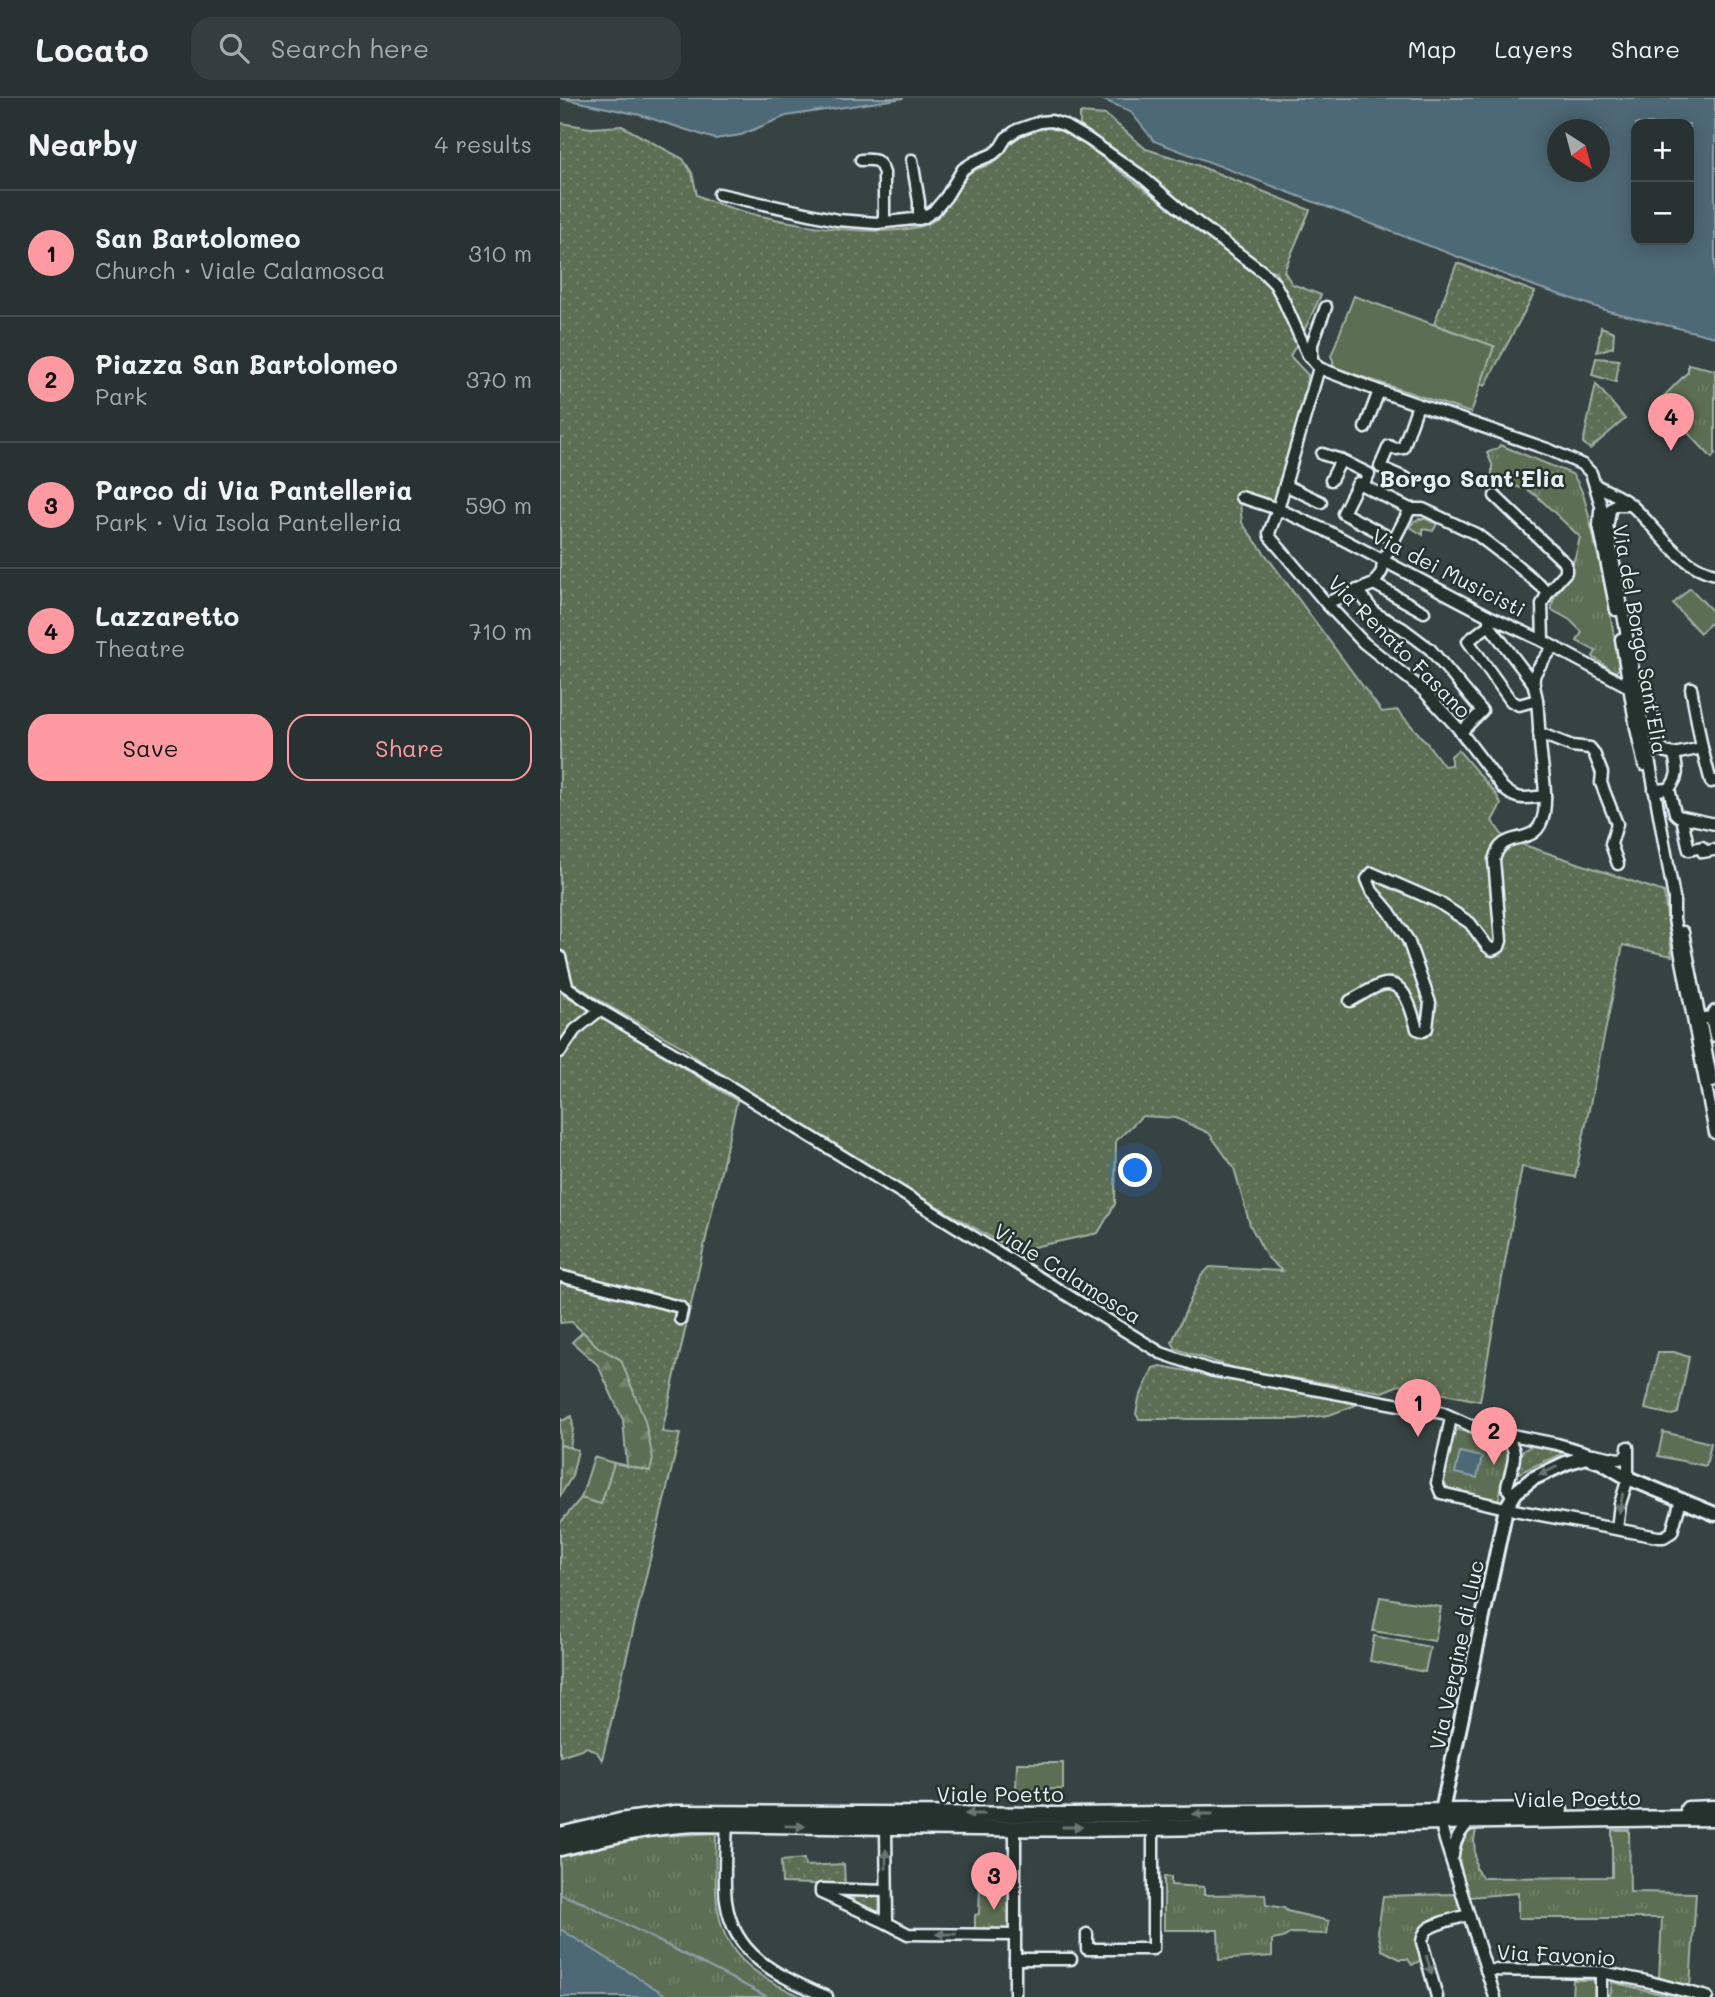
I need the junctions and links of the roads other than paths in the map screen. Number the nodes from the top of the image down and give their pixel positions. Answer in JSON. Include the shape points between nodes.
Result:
{"nodes":[{"id":1,"x":860,"y":160,"type":"dead end"},
{"id":2,"x":912,"y":160,"type":"dead end"},
{"id":3,"x":719,"y":194,"type":"dead end"},
{"id":4,"x":919,"y":219,"type":"junction"},
{"id":5,"x":884,"y":222,"type":"junction"},
{"id":6,"x":1326,"y":307,"type":"dead end"},
{"id":7,"x":1312,"y":359,"type":"junction"},
{"id":8,"x":1319,"y":368,"type":"junction"},
{"id":9,"x":1379,"y":391,"type":"junction"},
{"id":10,"x":1418,"y":405,"type":"junction"},
{"id":11,"x":1365,"y":428,"type":"dead end"},
{"id":12,"x":1322,"y":454,"type":"dead end"},
{"id":13,"x":1341,"y":460,"type":"junction"},
{"id":14,"x":1331,"y":480,"type":"dead end"},
{"id":15,"x":1412,"y":481,"type":"dead end"},
{"id":16,"x":1285,"y":485,"type":"junction"},
{"id":17,"x":1363,"y":485,"type":"junction"},
{"id":18,"x":1595,"y":485,"type":"junction"},
{"id":19,"x":1495,"y":496,"type":"dead end"},
{"id":20,"x":1241,"y":497,"type":"dead end"},
{"id":21,"x":1321,"y":502,"type":"dead end"},
{"id":22,"x":1600,"y":503,"type":"junction"},
{"id":23,"x":1632,"y":506,"type":"junction"},
{"id":24,"x":1278,"y":509,"type":"junction"},
{"id":25,"x":1410,"y":509,"type":"junction"},
{"id":26,"x":1607,"y":525,"type":"junction"},
{"id":27,"x":1394,"y":540,"type":"junction"},
{"id":28,"x":1383,"y":561,"type":"junction"},
{"id":29,"x":1715,"y":574,"type":"edge"},
{"id":30,"x":1374,"y":584,"type":"junction"},
{"id":31,"x":1357,"y":590,"type":"junction"},
{"id":32,"x":1548,"y":592,"type":"junction"},
{"id":33,"x":1326,"y":603,"type":"junction"},
{"id":34,"x":1424,"y":612,"type":"dead end"},
{"id":35,"x":1489,"y":621,"type":"junction"},
{"id":36,"x":1543,"y":641,"type":"junction"},
{"id":37,"x":1553,"y":647,"type":"junction"},
{"id":38,"x":1533,"y":684,"type":"junction"},
{"id":39,"x":1632,"y":687,"type":"junction"},
{"id":40,"x":1691,"y":688,"type":"dead end"},
{"id":41,"x":1537,"y":700,"type":"junction"},
{"id":42,"x":1649,"y":704,"type":"dead end"},
{"id":43,"x":1461,"y":732,"type":"junction"},
{"id":44,"x":1539,"y":733,"type":"junction"},
{"id":45,"x":1702,"y":748,"type":"junction"},
{"id":46,"x":1674,"y":754,"type":"junction"},
{"id":47,"x":1715,"y":781,"type":"edge"},
{"id":48,"x":1653,"y":785,"type":"junction"},
{"id":49,"x":1669,"y":789,"type":"junction"},
{"id":50,"x":1545,"y":796,"type":"junction"},
{"id":51,"x":1682,"y":818,"type":"junction"},
{"id":52,"x":1715,"y":824,"type":"edge"},
{"id":53,"x":1713,"y":850,"type":"dead end"},
{"id":54,"x":1618,"y":864,"type":"dead end"},
{"id":55,"x":560,"y":957,"type":"edge"},
{"id":56,"x":564,"y":984,"type":"edge"},
{"id":57,"x":1350,"y":1001,"type":"dead end"},
{"id":58,"x":600,"y":1010,"type":"junction"},
{"id":59,"x":1705,"y":1017,"type":"edge"},
{"id":60,"x":1715,"y":1036,"type":"edge"},
{"id":61,"x":560,"y":1052,"type":"edge"},
{"id":62,"x":1712,"y":1068,"type":"edge"},
{"id":63,"x":1715,"y":1099,"type":"edge"},
{"id":64,"x":1715,"y":1133,"type":"edge"},
{"id":65,"x":560,"y":1276,"type":"edge"},
{"id":66,"x":680,"y":1319,"type":"dead end"},
{"id":67,"x":1451,"y":1418,"type":"junction"},
{"id":68,"x":1502,"y":1433,"type":"junction"},
{"id":69,"x":1598,"y":1458,"type":"junction"},
{"id":70,"x":1628,"y":1478,"type":"junction"},
{"id":71,"x":1681,"y":1500,"type":"junction"},
{"id":72,"x":1510,"y":1503,"type":"junction"},
{"id":73,"x":1715,"y":1514,"type":"edge"},
{"id":74,"x":1617,"y":1529,"type":"junction"},
{"id":75,"x":1715,"y":1808,"type":"edge"},
{"id":76,"x":1441,"y":1816,"type":"junction"},
{"id":77,"x":1715,"y":1818,"type":"edge"},
{"id":78,"x":1471,"y":1821,"type":"junction"},
{"id":79,"x":727,"y":1824,"type":"junction"},
{"id":80,"x":1015,"y":1827,"type":"junction"},
{"id":81,"x":886,"y":1828,"type":"junction"},
{"id":82,"x":1153,"y":1828,"type":"junction"},
{"id":83,"x":560,"y":1835,"type":"edge"},
{"id":84,"x":560,"y":1848,"type":"edge"},
{"id":85,"x":1454,"y":1870,"type":"junction"},
{"id":86,"x":886,"y":1891,"type":"junction"},
{"id":87,"x":1468,"y":1915,"type":"junction"},
{"id":88,"x":887,"y":1923,"type":"junction"},
{"id":89,"x":1087,"y":1934,"type":"dead end"},
{"id":90,"x":1014,"y":1935,"type":"junction"},
{"id":91,"x":1014,"y":1959,"type":"junction"},
{"id":92,"x":1071,"y":1959,"type":"dead end"},
{"id":93,"x":1486,"y":1970,"type":"junction"},
{"id":94,"x":1601,"y":1972,"type":"junction"},
{"id":95,"x":1694,"y":1996,"type":"edge"},
{"id":96,"x":827,"y":1997,"type":"edge"},
{"id":97,"x":1015,"y":1997,"type":"edge"},
{"id":98,"x":1437,"y":1997,"type":"edge"},
{"id":99,"x":1495,"y":1997,"type":"edge"},
{"id":100,"x":1601,"y":1997,"type":"edge"},
{"id":101,"x":1707,"y":1997,"type":"edge"}],
"edges":[{"from":1,"to":5,"type":"street","via":[[874,159],[884,173]]},
{"from":2,"to":4,"type":"street"},
{"from":3,"to":5,"type":"street","via":[[836,220]]},
{"from":4,"to":5,"type":"street"},
{"from":4,"to":7,"type":"street","via":[[941,204],[963,169],[993,154],[1017,130],[1040,122],[1064,125],[1140,175],[1263,272],[1282,296]]},
{"from":6,"to":7,"type":"street","via":[[1312,344]]},
{"from":7,"to":8,"type":"street"},
{"from":8,"to":9,"type":"street","name":"Via del Borgo Sant'Elia"},
{"from":8,"to":16,"type":"street","name":"Via Renato Fasano"},
{"from":9,"to":10,"type":"street","name":"Via del Borgo Sant'Elia"},
{"from":9,"to":11,"type":"street"},
{"from":10,"to":15,"type":"street","via":[[1403,448],[1389,446],[1380,467]]},
{"from":10,"to":18,"type":"street","name":"Via del Borgo Sant'Elia","via":[[1574,460],[1591,473]]},
{"from":12,"to":13,"type":"street"},
{"from":13,"to":14,"type":"street"},
{"from":13,"to":17,"type":"street","via":[[1369,474]]},
{"from":16,"to":21,"type":"street"},
{"from":16,"to":24,"type":"street","name":"Via Renato Fasano"},
{"from":17,"to":25,"type":"street"},
{"from":17,"to":27,"type":"street","via":[[1358,482],[1343,513]]},
{"from":18,"to":22,"type":"street","name":"Via del Borgo Sant'Elia"},
{"from":18,"to":23,"type":"street"},
{"from":19,"to":32,"type":"street","via":[[1566,564],[1566,572]]},
{"from":20,"to":24,"type":"street","name":"Via dei Musicisti"},
{"from":22,"to":26,"type":"street","name":"Via del Borgo Sant'Elia"},
{"from":22,"to":39,"type":"street","name":"Via del Borgo Sant'Elia","via":[[1599,525]]},
{"from":23,"to":26,"type":"street","name":"Via del Borgo Sant'Elia","via":[[1615,505]]},
{"from":23,"to":29,"type":"street","via":[[1686,562]]},
{"from":24,"to":28,"type":"street","name":"Via dei Musicisti"},
{"from":24,"to":33,"type":"street","name":"Via Renato Fasano","via":[[1270,537]]},
{"from":25,"to":27,"type":"street"},
{"from":25,"to":32,"type":"street","via":[[1424,510],[1476,534]]},
{"from":26,"to":39,"type":"street","name":"Via del Borgo Sant'Elia"},
{"from":27,"to":28,"type":"street"},
{"from":28,"to":30,"type":"street"},
{"from":28,"to":35,"type":"street","name":"Via dei Musicisti"},
{"from":30,"to":31,"type":"street"},
{"from":30,"to":34,"type":"street"},
{"from":31,"to":33,"type":"street"},
{"from":31,"to":43,"type":"street","via":[[1375,613],[1430,649],[1482,710]]},
{"from":32,"to":36,"type":"street","via":[[1542,604]]},
{"from":33,"to":43,"type":"street","name":"Via Renato Fasano","via":[[1364,643],[1423,690]]},
{"from":35,"to":36,"type":"street","name":"Via dei Musicisti"},
{"from":35,"to":38,"type":"street"},
{"from":35,"to":41,"type":"street","via":[[1468,641],[1511,701],[1519,705]]},
{"from":36,"to":37,"type":"street","name":"Via dei Musicisti"},
{"from":37,"to":38,"type":"street"},
{"from":37,"to":39,"type":"street","name":"Via dei Musicisti"},
{"from":38,"to":41,"type":"street"},
{"from":39,"to":48,"type":"street","name":"Via del Borgo Sant'Elia"},
{"from":40,"to":45,"type":"street"},
{"from":41,"to":44,"type":"street"},
{"from":42,"to":46,"type":"street","via":[[1661,749]]},
{"from":43,"to":50,"type":"street","name":"Via Renato Fasano","via":[[1511,796]]},
{"from":44,"to":50,"type":"street"},
{"from":44,"to":54,"type":"street","via":[[1594,753],[1616,824],[1611,844]]},
{"from":45,"to":46,"type":"street"},
{"from":45,"to":47,"type":"street","via":[[1710,782]]},
{"from":46,"to":49,"type":"street","via":[[1678,775]]},
{"from":48,"to":49,"type":"street"},
{"from":48,"to":59,"type":"street","name":"Via del Borgo Sant'Elia","via":[[1674,898]]},
{"from":49,"to":51,"type":"street","via":[[1675,813]]},
{"from":50,"to":57,"type":"street","via":[[1541,823],[1535,831],[1509,839],[1496,852],[1501,941],[1496,949],[1487,946],[1470,923],[1438,902],[1377,874],[1367,878],[1408,940],[1430,1003],[1427,1028],[1417,1030],[1413,1012],[1393,985],[1383,984]]},
{"from":51,"to":52,"type":"street"},
{"from":51,"to":53,"type":"street","via":[[1689,850]]},
{"from":55,"to":56,"type":"street","name":"Viale Calamosca"},
{"from":56,"to":58,"type":"street","name":"Viale Calamosca"},
{"from":58,"to":61,"type":"street","via":[[575,1030]]},
{"from":58,"to":67,"type":"street","name":"Viale Calamosca","via":[[1161,1353],[1210,1370]]},
{"from":59,"to":60,"type":"street"},
{"from":59,"to":62,"type":"street","name":"Via del Borgo Sant'Elia"},
{"from":59,"to":64,"type":"street","name":"Via del Borgo Sant'Elia"},
{"from":62,"to":63,"type":"street","name":"Via del Borgo Sant'Elia"},
{"from":65,"to":66,"type":"street","via":[[680,1307]]},
{"from":67,"to":68,"type":"street","name":"Viale Calamosca"},
{"from":67,"to":72,"type":"street","via":[[1439,1490]]},
{"from":68,"to":69,"type":"street","name":"Viale Calamosca"},
{"from":68,"to":72,"type":"street","via":[[1514,1446],[1507,1487]]},
{"from":69,"to":70,"type":"street"},
{"from":69,"to":70,"type":"street","name":"Viale Calamosca","via":[[1624,1458],[1628,1450]]},
{"from":69,"to":72,"type":"street","one_way":true,"via":[[1587,1457],[1541,1474],[1524,1485]]},
{"from":70,"to":71,"type":"street"},
{"from":70,"to":74,"type":"street","one_way":true},
{"from":71,"to":73,"type":"street"},
{"from":71,"to":74,"type":"street","via":[[1669,1535]]},
{"from":72,"to":74,"type":"street"},
{"from":72,"to":76,"type":"street","name":"Via Vergine di Lluc"},
{"from":75,"to":76,"type":"main road","name":"Viale Poetto"},
{"from":76,"to":78,"type":"main road","name":"Viale Poetto"},
{"from":76,"to":82,"type":"main road","name":"Viale Poetto"},
{"from":76,"to":83,"type":"main road","name":"Viale Poetto","one_way":true,"via":[[687,1812]]},
{"from":76,"to":85,"type":"street"},
{"from":77,"to":78,"type":"main road","name":"Viale Poetto"},
{"from":78,"to":85,"type":"street","via":[[1454,1845]]},
{"from":79,"to":81,"type":"main road","name":"Viale Poetto","one_way":true},
{"from":79,"to":84,"type":"main road","name":"Viale Poetto","via":[[667,1825]]},
{"from":79,"to":96,"type":"street","via":[[726,1898],[740,1941],[770,1969]]},
{"from":80,"to":81,"type":"main road","name":"Viale Poetto"},
{"from":80,"to":82,"type":"main road","name":"Viale Poetto","one_way":true},
{"from":80,"to":90,"type":"street"},
{"from":86,"to":81,"type":"street","one_way":true},
{"from":82,"to":89,"type":"street","via":[[1153,1949],[1087,1949]]},
{"from":85,"to":87,"type":"street"},
{"from":86,"to":88,"type":"street"},
{"from":86,"to":88,"type":"street","via":[[821,1889],[821,1893]]},
{"from":87,"to":93,"type":"street"},
{"from":87,"to":98,"type":"street","one_way":true,"via":[[1434,1926],[1423,1935]]},
{"from":90,"to":88,"type":"street","one_way":true,"via":[[908,1934]]},
{"from":90,"to":91,"type":"street"},
{"from":91,"to":92,"type":"street"},
{"from":91,"to":97,"type":"street"},
{"from":93,"to":94,"type":"street","name":"Via Favonio"},
{"from":93,"to":99,"type":"street"},
{"from":94,"to":95,"type":"street","name":"Via Favonio"},
{"from":94,"to":100,"type":"street"},
{"from":95,"to":101,"type":"street","name":"Via Favonio"}]}
